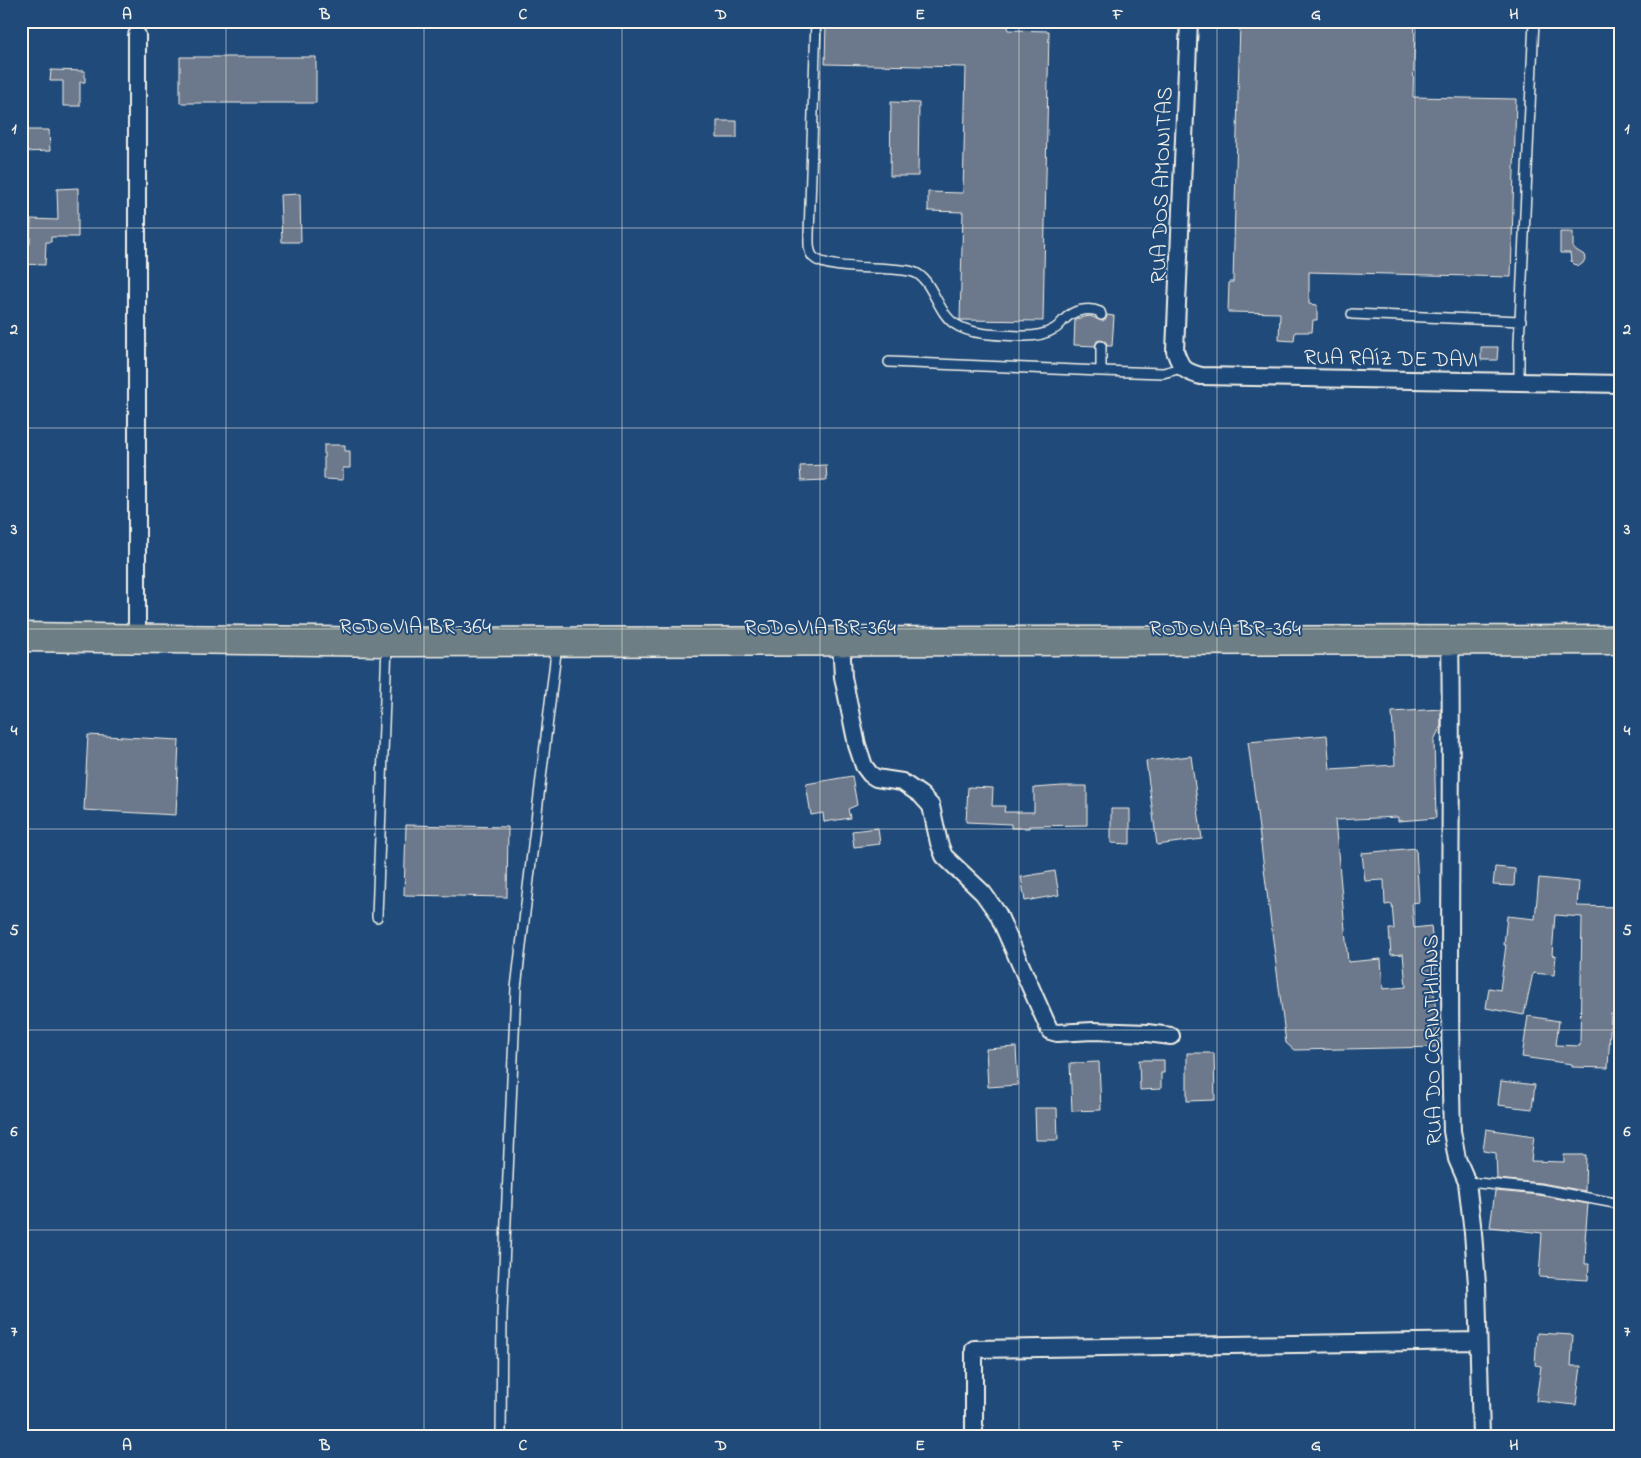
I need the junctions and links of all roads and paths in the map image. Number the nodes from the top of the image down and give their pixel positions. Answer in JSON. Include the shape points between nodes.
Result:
{"nodes":[{"id":1,"x":816,"y":21,"type":"edge"},
{"id":2,"x":1189,"y":21,"type":"edge"},
{"id":3,"x":1534,"y":21,"type":"edge"},
{"id":4,"x":138,"y":35,"type":"dead end"},
{"id":5,"x":1352,"y":314,"type":"dead end"},
{"id":6,"x":1101,"y":315,"type":"dead end"},
{"id":7,"x":1521,"y":321,"type":"junction"},
{"id":8,"x":1100,"y":346,"type":"dead end"},
{"id":9,"x":889,"y":362,"type":"dead end"},
{"id":10,"x":1182,"y":368,"type":"junction"},
{"id":11,"x":1101,"y":371,"type":"junction"},
{"id":12,"x":1520,"y":382,"type":"junction"},
{"id":13,"x":1620,"y":384,"type":"edge"},
{"id":14,"x":137,"y":624,"type":"junction"},
{"id":15,"x":21,"y":625,"type":"edge"},
{"id":16,"x":1620,"y":627,"type":"edge"},
{"id":17,"x":21,"y":637,"type":"edge"},
{"id":18,"x":1450,"y":639,"type":"junction"},
{"id":19,"x":1620,"y":640,"type":"edge"},
{"id":20,"x":557,"y":641,"type":"junction"},
{"id":21,"x":841,"y":641,"type":"junction"},
{"id":22,"x":388,"y":642,"type":"junction"},
{"id":23,"x":377,"y":917,"type":"dead end"},
{"id":24,"x":1171,"y":1036,"type":"dead end"},
{"id":25,"x":1467,"y":1182,"type":"junction"},
{"id":26,"x":1620,"y":1204,"type":"edge"},
{"id":27,"x":1478,"y":1341,"type":"junction"},
{"id":28,"x":501,"y":1437,"type":"edge"},
{"id":29,"x":974,"y":1437,"type":"edge"},
{"id":30,"x":1481,"y":1437,"type":"edge"}],
"edges":[{"from":1,"to":6,"type":"lane","via":[[808,235],[813,257],[838,266],[916,272],[927,284],[941,311],[967,331],[1026,336],[1043,334],[1056,329],[1073,312],[1094,310]]},
{"from":2,"to":10,"type":"street","name":"RUA DOS AMONITAS","via":[[1175,351]]},
{"from":3,"to":7,"type":"lane"},
{"from":4,"to":14,"type":"street"},
{"from":5,"to":7,"type":"lane"},
{"from":7,"to":12,"type":"lane"},
{"from":8,"to":11,"type":"lane"},
{"from":9,"to":11,"type":"lane"},
{"from":10,"to":11,"type":"lane","via":[[1163,373]]},
{"from":10,"to":12,"type":"street","name":"RUA RAÍZ DE DAVI","via":[[1201,376]]},
{"from":12,"to":13,"type":"street","name":"RUA RAÍZ DE DAVI"},
{"from":14,"to":15,"type":"highway","name":"RODOVIA BR-364"},
{"from":14,"to":16,"type":"highway","name":"RODOVIA BR-364"},
{"from":17,"to":22,"type":"highway"},
{"from":18,"to":19,"type":"highway"},
{"from":18,"to":21,"type":"highway"},
{"from":18,"to":25,"type":"street","name":"RUA DO CORINTHIANS","via":[[1451,1090],[1454,1147]]},
{"from":20,"to":21,"type":"highway"},
{"from":20,"to":22,"type":"highway"},
{"from":20,"to":28,"type":"lane","via":[[516,988],[502,1314]]},
{"from":21,"to":24,"type":"street","via":[[843,677],[864,766],[876,778],[902,782],[922,795],[931,806],[938,843],[944,856],[978,888],[998,914],[1050,1030],[1056,1033],[1093,1030],[1147,1032]]},
{"from":22,"to":23,"type":"lane"},
{"from":25,"to":26,"type":"lane","via":[[1540,1189]]},
{"from":25,"to":27,"type":"street","name":"RUA DO CORINTHIANS","via":[[1477,1284]]},
{"from":27,"to":29,"type":"street","via":[[974,1349]]},
{"from":27,"to":30,"type":"street","name":"RUA DO CORINTHIANS"}]}
